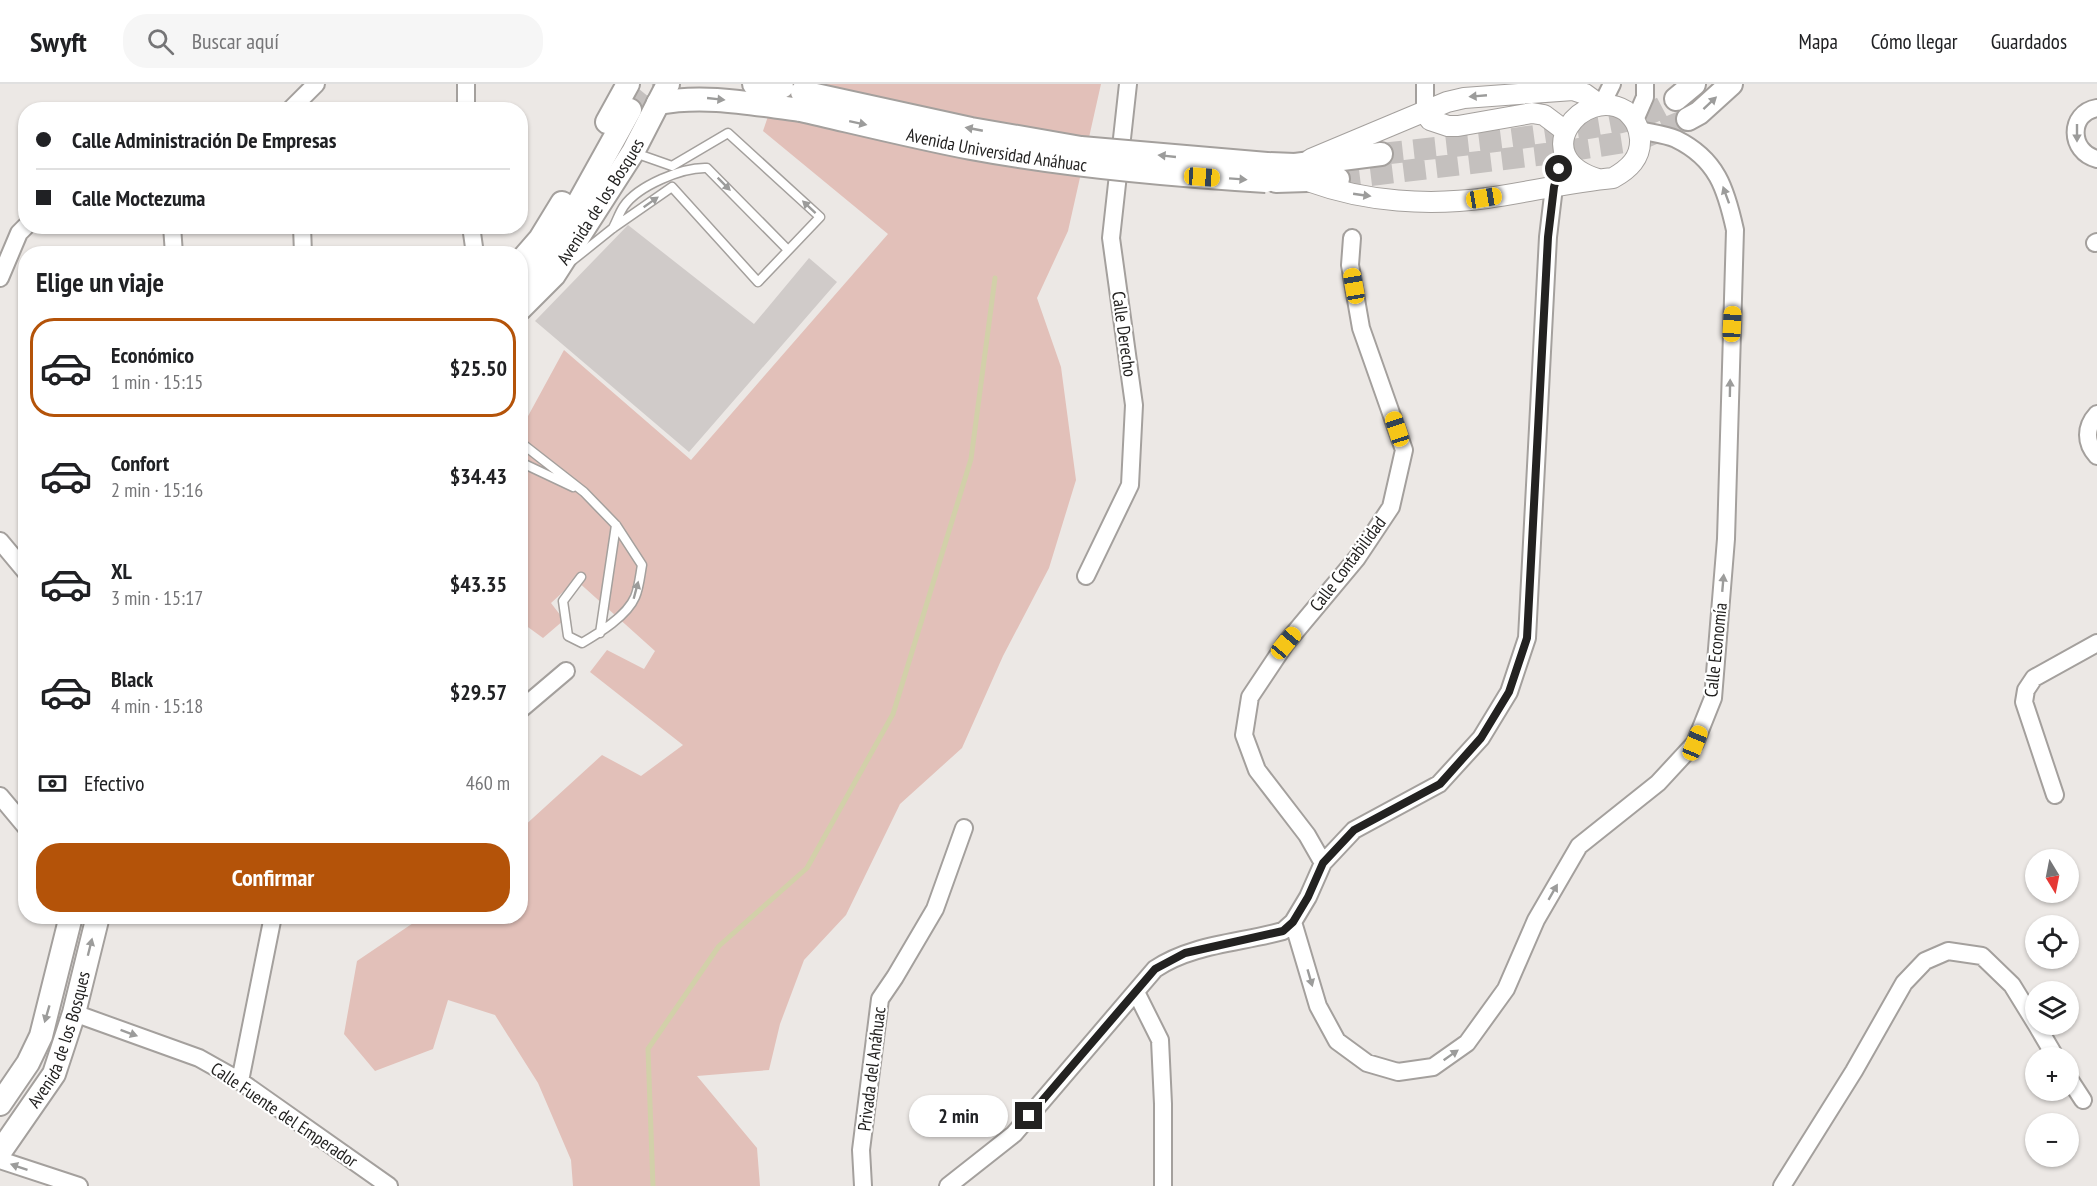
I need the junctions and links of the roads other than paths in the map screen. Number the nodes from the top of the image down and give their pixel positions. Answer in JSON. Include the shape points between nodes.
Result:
{"nodes":[{"id":1,"x":316,"y":84,"type":"edge"},
{"id":2,"x":466,"y":84,"type":"edge"},
{"id":3,"x":628,"y":84,"type":"tunnel mouth"},
{"id":4,"x":754,"y":84,"type":"edge"},
{"id":5,"x":1128,"y":84,"type":"edge"},
{"id":6,"x":1425,"y":84,"type":"edge"},
{"id":7,"x":1645,"y":84,"type":"edge"},
{"id":8,"x":1694,"y":84,"type":"edge"},
{"id":9,"x":1731,"y":84,"type":"edge"},
{"id":10,"x":663,"y":93,"type":"edge"},
{"id":11,"x":790,"y":93,"type":"edge"},
{"id":12,"x":1604,"y":96,"type":"edge"},
{"id":13,"x":1676,"y":99,"type":"tunnel mouth"},
{"id":14,"x":299,"y":102,"type":"edge"},
{"id":15,"x":466,"y":102,"type":"edge"},
{"id":16,"x":2097,"y":108,"type":"edge"},
{"id":17,"x":630,"y":110,"type":"tunnel mouth"},
{"id":18,"x":1425,"y":111,"type":"junction"},
{"id":19,"x":1688,"y":119,"type":"tunnel mouth"},
{"id":20,"x":1637,"y":125,"type":"junction"},
{"id":21,"x":1564,"y":130,"type":"junction"},
{"id":22,"x":1564,"y":151,"type":"junction"},
{"id":23,"x":633,"y":152,"type":"junction"},
{"id":24,"x":1381,"y":154,"type":"tunnel mouth"},
{"id":25,"x":2097,"y":159,"type":"edge"},
{"id":26,"x":672,"y":171,"type":"junction"},
{"id":27,"x":1300,"y":173,"type":"junction"},
{"id":28,"x":1338,"y":179,"type":"tunnel mouth"},
{"id":29,"x":1598,"y":179,"type":"junction"},
{"id":30,"x":672,"y":187,"type":"junction"},
{"id":31,"x":1554,"y":187,"type":"junction"},
{"id":32,"x":613,"y":228,"type":"junction"},
{"id":33,"x":19,"y":234,"type":"edge"},
{"id":34,"x":1352,"y":238,"type":"dead end"},
{"id":35,"x":788,"y":250,"type":"junction"},
{"id":36,"x":528,"y":252,"type":"edge"},
{"id":37,"x":554,"y":275,"type":"junction"},
{"id":38,"x":0,"y":278,"type":"edge"},
{"id":39,"x":528,"y":279,"type":"edge"},
{"id":40,"x":528,"y":301,"type":"edge"},
{"id":41,"x":2097,"y":414,"type":"edge"},
{"id":42,"x":528,"y":448,"type":"edge"},
{"id":43,"x":2097,"y":456,"type":"edge"},
{"id":44,"x":528,"y":466,"type":"edge"},
{"id":45,"x":584,"y":492,"type":"junction"},
{"id":46,"x":616,"y":525,"type":"junction"},
{"id":47,"x":0,"y":541,"type":"edge"},
{"id":48,"x":18,"y":562,"type":"edge"},
{"id":49,"x":1086,"y":576,"type":"dead end"},
{"id":50,"x":581,"y":577,"type":"dead end"},
{"id":51,"x":600,"y":633,"type":"junction"},
{"id":52,"x":2097,"y":644,"type":"edge"},
{"id":53,"x":566,"y":671,"type":"dead end"},
{"id":54,"x":528,"y":703,"type":"edge"},
{"id":55,"x":2055,"y":795,"type":"dead end"},
{"id":56,"x":0,"y":796,"type":"edge"},
{"id":57,"x":18,"y":817,"type":"edge"},
{"id":58,"x":964,"y":828,"type":"dead end"},
{"id":59,"x":1323,"y":863,"type":"junction"},
{"id":60,"x":1293,"y":922,"type":"junction"},
{"id":61,"x":69,"y":924,"type":"edge"},
{"id":62,"x":96,"y":924,"type":"edge"},
{"id":63,"x":271,"y":924,"type":"edge"},
{"id":64,"x":1136,"y":992,"type":"junction"},
{"id":65,"x":2025,"y":1006,"type":"edge"},
{"id":66,"x":74,"y":1013,"type":"junction"},
{"id":67,"x":240,"y":1081,"type":"junction"},
{"id":68,"x":2079,"y":1094,"type":"edge"},
{"id":69,"x":2083,"y":1100,"type":"dead end"},
{"id":70,"x":0,"y":1104,"type":"edge"},
{"id":71,"x":0,"y":1152,"type":"edge"},
{"id":72,"x":0,"y":1160,"type":"edge"},
{"id":73,"x":45,"y":1181,"type":"edge"},
{"id":74,"x":79,"y":1186,"type":"edge"},
{"id":75,"x":389,"y":1186,"type":"edge"},
{"id":76,"x":863,"y":1186,"type":"edge"},
{"id":77,"x":948,"y":1186,"type":"edge"},
{"id":78,"x":1163,"y":1186,"type":"edge"},
{"id":79,"x":1782,"y":1186,"type":"edge"}],
"edges":[{"from":1,"to":14,"type":"street"},
{"from":2,"to":15,"type":"street"},
{"from":3,"to":36,"type":"main road","name":"Avenida de los Bosques","via":[[551,222]]},
{"from":4,"to":11,"type":"main road"},
{"from":5,"to":49,"type":"street","name":"Calle Derecho","via":[[1111,238],[1134,405],[1130,485]]},
{"from":6,"to":18,"type":"street"},
{"from":7,"to":20,"type":"street"},
{"from":8,"to":13,"type":"main road"},
{"from":19,"to":9,"type":"main road","one_way":true},
{"from":10,"to":11,"type":"main road","name":"Avenida Universidad Anáhuac","one_way":true,"via":[[701,98]]},
{"from":10,"to":23,"type":"main road","name":"Avenida de los Bosques"},
{"from":11,"to":27,"type":"main road","name":"Avenida Universidad Anáhuac","bridge":true,"via":[[971,148],[1180,176]]},
{"from":12,"to":18,"type":"street","one_way":true,"via":[[1552,90],[1464,98]]},
{"from":12,"to":20,"type":"street","via":[[1621,106]]},
{"from":12,"to":21,"type":"street","via":[[1576,111]]},
{"from":16,"to":25,"type":"street","one_way":true,"via":[[2083,114],[2075,134],[2084,153]]},
{"from":17,"to":39,"type":"main road","via":[[550,254]]},
{"from":18,"to":21,"type":"street","via":[[1430,120],[1448,126],[1532,113]]},
{"from":18,"to":27,"type":"street"},
{"from":20,"to":29,"type":"street","via":[[1640,145],[1636,159],[1613,178]]},
{"from":60,"to":20,"type":"street","name":"Calle Economía","one_way":true,"via":[[1318,1006],[1337,1041],[1367,1063],[1398,1072],[1433,1067],[1467,1043],[1506,989],[1536,920],[1579,846],[1658,783],[1695,743],[1713,698],[1726,538],[1735,230],[1718,174],[1699,153],[1675,138]]},
{"from":21,"to":22,"type":"street"},
{"from":22,"to":29,"type":"street","via":[[1571,165],[1583,175]]},
{"from":22,"to":31,"type":"street"},
{"from":23,"to":26,"type":"lane"},
{"from":23,"to":37,"type":"main road","name":"Avenida de los Bosques"},
{"from":24,"to":27,"type":"main road","name":"Avenida Universidad Anáhuac"},
{"from":26,"to":30,"type":"lane"},
{"from":26,"to":32,"type":"lane","via":[[627,203]]},
{"from":26,"to":35,"type":"lane","one_way":true,"via":[[707,168]]},
{"from":35,"to":26,"type":"lane","one_way":true,"via":[[820,217],[728,133]]},
{"from":27,"to":28,"type":"main road","name":"Avenida Universidad Anáhuac"},
{"from":27,"to":31,"type":"street","one_way":true,"via":[[1336,191],[1414,202],[1484,198]]},
{"from":29,"to":31,"type":"street"},
{"from":32,"to":30,"type":"lane","one_way":true},
{"from":30,"to":35,"type":"lane","via":[[758,282]]},
{"from":31,"to":59,"type":"street","via":[[1548,237],[1527,638],[1509,692],[1481,738],[1440,784],[1354,830]]},
{"from":32,"to":37,"type":"lane"},
{"from":33,"to":38,"type":"street"},
{"from":34,"to":59,"type":"street","name":"Calle Contabilidad","via":[[1350,265],[1361,328],[1404,450],[1391,507],[1357,558],[1286,643],[1250,697],[1244,735],[1257,771],[1307,835]]},
{"from":37,"to":40,"type":"main road","name":"Avenida de los Bosques"},
{"from":41,"to":43,"type":"street","via":[[2087,435]]},
{"from":42,"to":45,"type":"lane"},
{"from":44,"to":45,"type":"lane"},
{"from":45,"to":46,"type":"lane"},
{"from":46,"to":51,"type":"lane"},
{"from":51,"to":46,"type":"lane","one_way":true,"via":[[630,607],[642,565]]},
{"from":47,"to":48,"type":"street"},
{"from":50,"to":51,"type":"lane","via":[[563,601],[568,636],[582,643]]},
{"from":52,"to":55,"type":"street","via":[[2034,678],[2026,690],[2024,702]]},
{"from":53,"to":54,"type":"street"},
{"from":56,"to":57,"type":"street"},
{"from":58,"to":76,"type":"street","name":"Privada del Anáhuac","via":[[935,909],[880,999],[861,1150]]},
{"from":59,"to":60,"type":"street"},
{"from":60,"to":64,"type":"street","via":[[1283,931],[1185,953],[1155,969]]},
{"from":61,"to":70,"type":"main road","name":"Avenida de los Bosques","one_way":true,"via":[[41,1036]]},
{"from":66,"to":62,"type":"main road","name":"Avenida de los Bosques","one_way":true},
{"from":63,"to":67,"type":"street"},
{"from":64,"to":77,"type":"street","via":[[1014,1134]]},
{"from":64,"to":78,"type":"street","via":[[1160,1040]]},
{"from":65,"to":79,"type":"street","via":[[2012,985],[1982,956],[1948,951],[1925,961],[1904,983]]},
{"from":66,"to":67,"type":"street","name":"Calle Fuente del Emperador","one_way":true,"via":[[199,1058]]},
{"from":66,"to":71,"type":"main road","name":"Avenida de los Bosques","via":[[54,1074]]},
{"from":67,"to":75,"type":"street","name":"Calle Fuente del Emperador"},
{"from":68,"to":69,"type":"street"},
{"from":73,"to":72,"type":"street","one_way":true},
{"from":73,"to":74,"type":"street"}]}
